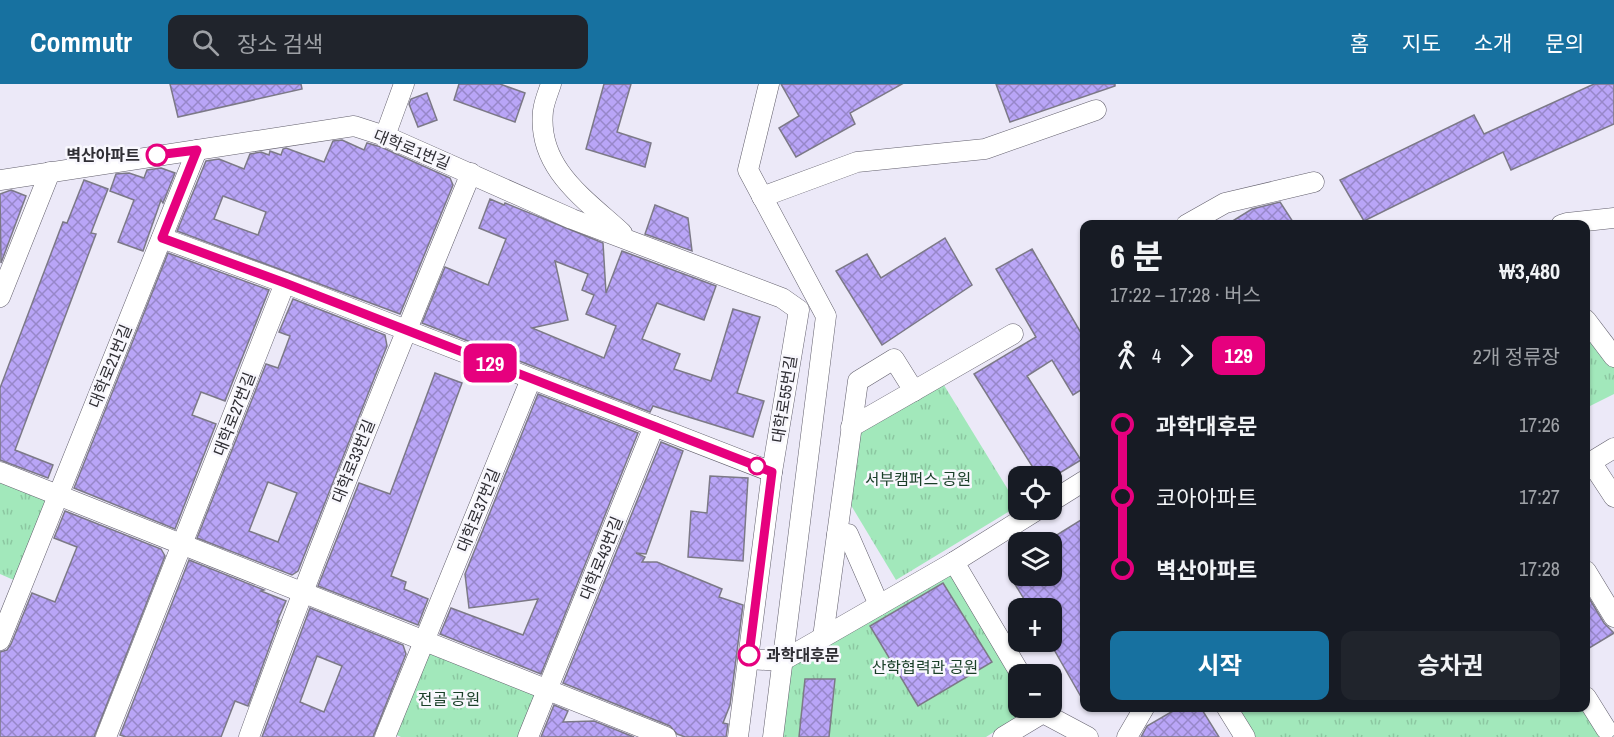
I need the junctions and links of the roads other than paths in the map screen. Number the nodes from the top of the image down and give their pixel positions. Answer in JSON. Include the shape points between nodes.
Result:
{"nodes":[{"id":1,"x":404,"y":84,"type":"edge"},
{"id":2,"x":550,"y":84,"type":"edge"},
{"id":3,"x":769,"y":84,"type":"edge"},
{"id":4,"x":1096,"y":110,"type":"dead end"},
{"id":5,"x":386,"y":136,"type":"junction"},
{"id":6,"x":197,"y":150,"type":"junction"},
{"id":7,"x":50,"y":172,"type":"junction"},
{"id":8,"x":471,"y":173,"type":"junction"},
{"id":9,"x":0,"y":180,"type":"edge"},
{"id":10,"x":1314,"y":182,"type":"dead end"},
{"id":11,"x":762,"y":197,"type":"junction"},
{"id":12,"x":1614,"y":218,"type":"edge"},
{"id":13,"x":1195,"y":220,"type":"edge"},
{"id":14,"x":1590,"y":221,"type":"edge"},
{"id":15,"x":162,"y":238,"type":"junction"},
{"id":16,"x":630,"y":241,"type":"junction"},
{"id":17,"x":285,"y":283,"type":"junction"},
{"id":18,"x":0,"y":297,"type":"edge"},
{"id":19,"x":799,"y":310,"type":"joint"},
{"id":20,"x":1590,"y":325,"type":"edge"},
{"id":21,"x":406,"y":330,"type":"junction"},
{"id":22,"x":1013,"y":334,"type":"dead end"},
{"id":23,"x":1614,"y":357,"type":"edge"},
{"id":24,"x":531,"y":378,"type":"junction"},
{"id":25,"x":914,"y":391,"type":"junction"},
{"id":26,"x":654,"y":426,"type":"junction"},
{"id":27,"x":851,"y":427,"type":"junction"},
{"id":28,"x":1614,"y":448,"type":"edge"},
{"id":29,"x":0,"y":472,"type":"edge"},
{"id":30,"x":772,"y":472,"type":"junction"},
{"id":31,"x":1080,"y":484,"type":"edge"},
{"id":32,"x":58,"y":495,"type":"junction"},
{"id":33,"x":1062,"y":495,"type":"edge"},
{"id":34,"x":1614,"y":497,"type":"edge"},
{"id":35,"x":1021,"y":520,"type":"edge"},
{"id":36,"x":837,"y":535,"type":"junction"},
{"id":37,"x":182,"y":544,"type":"junction"},
{"id":38,"x":954,"y":562,"type":"junction"},
{"id":39,"x":1590,"y":578,"type":"edge"},
{"id":40,"x":302,"y":592,"type":"junction"},
{"id":41,"x":879,"y":605,"type":"junction"},
{"id":42,"x":1614,"y":617,"type":"edge"},
{"id":43,"x":823,"y":638,"type":"junction"},
{"id":44,"x":0,"y":640,"type":"edge"},
{"id":45,"x":424,"y":641,"type":"junction"},
{"id":46,"x":748,"y":659,"type":"junction"},
{"id":47,"x":782,"y":661,"type":"junction"},
{"id":48,"x":1014,"y":664,"type":"edge"},
{"id":49,"x":548,"y":690,"type":"junction"},
{"id":50,"x":1590,"y":704,"type":"edge"},
{"id":51,"x":1614,"y":708,"type":"edge"},
{"id":52,"x":1142,"y":712,"type":"edge"},
{"id":53,"x":1229,"y":712,"type":"edge"},
{"id":54,"x":1030,"y":718,"type":"edge"},
{"id":55,"x":1055,"y":718,"type":"edge"},
{"id":56,"x":1606,"y":733,"type":"edge"},
{"id":57,"x":661,"y":736,"type":"edge"},
{"id":58,"x":106,"y":737,"type":"edge"},
{"id":59,"x":249,"y":737,"type":"edge"},
{"id":60,"x":385,"y":737,"type":"edge"},
{"id":61,"x":528,"y":737,"type":"edge"},
{"id":62,"x":738,"y":737,"type":"edge"},
{"id":63,"x":773,"y":737,"type":"edge"},
{"id":64,"x":1003,"y":737,"type":"edge"},
{"id":65,"x":1088,"y":737,"type":"edge"},
{"id":66,"x":1127,"y":737,"type":"edge"},
{"id":67,"x":1245,"y":737,"type":"edge"}],
"edges":[{"from":1,"to":5,"type":"street"},
{"from":2,"to":16,"type":"street","via":[[543,110],[543,130],[550,158],[561,177]]},
{"from":3,"to":11,"type":"street","via":[[748,170]]},
{"from":4,"to":11,"type":"street","via":[[985,149],[856,162]]},
{"from":5,"to":6,"type":"street","name":"대학로1번길","via":[[354,126]]},
{"from":5,"to":8,"type":"street","name":"대학로1번길"},
{"from":6,"to":7,"type":"street","name":"대학로1번길"},
{"from":6,"to":15,"type":"street","name":"대학로21번길"},
{"from":7,"to":9,"type":"street","name":"대학로1번길"},
{"from":7,"to":18,"type":"street"},
{"from":8,"to":16,"type":"street","name":"대학로1번길"},
{"from":8,"to":21,"type":"street","name":"대학로33번길"},
{"from":10,"to":13,"type":"street","via":[[1225,203]]},
{"from":11,"to":47,"type":"street","via":[[826,316]]},
{"from":12,"to":14,"type":"street"},
{"from":15,"to":17,"type":"street"},
{"from":15,"to":32,"type":"street","name":"대학로21번길"},
{"from":16,"to":19,"type":"street","name":"대학로1번길","via":[[782,298]]},
{"from":17,"to":21,"type":"street"},
{"from":17,"to":37,"type":"street","name":"대학로27번길"},
{"from":19,"to":30,"type":"street","name":"대학로55번길"},
{"from":20,"to":23,"type":"street"},
{"from":21,"to":24,"type":"street"},
{"from":21,"to":40,"type":"street","name":"대학로33번길"},
{"from":22,"to":25,"type":"street"},
{"from":24,"to":26,"type":"street"},
{"from":24,"to":45,"type":"street","name":"대학로37번길"},
{"from":25,"to":27,"type":"street"},
{"from":25,"to":27,"type":"street","via":[[894,359],[858,381]]},
{"from":26,"to":30,"type":"street"},
{"from":26,"to":49,"type":"street","name":"대학로43번길"},
{"from":27,"to":36,"type":"street"},
{"from":28,"to":34,"type":"street","via":[[1591,462]]},
{"from":29,"to":32,"type":"street"},
{"from":30,"to":46,"type":"street","name":"대학로55번길"},
{"from":31,"to":33,"type":"street"},
{"from":32,"to":37,"type":"street"},
{"from":32,"to":44,"type":"street","name":"대학로21번길"},
{"from":35,"to":38,"type":"street"},
{"from":36,"to":41,"type":"street","via":[[848,534]]},
{"from":36,"to":43,"type":"street"},
{"from":37,"to":40,"type":"street"},
{"from":37,"to":58,"type":"street","name":"대학로27번길"},
{"from":38,"to":41,"type":"street"},
{"from":38,"to":48,"type":"street"},
{"from":39,"to":42,"type":"street"},
{"from":40,"to":45,"type":"street"},
{"from":40,"to":59,"type":"street","name":"대학로33번길"},
{"from":41,"to":43,"type":"street"},
{"from":43,"to":47,"type":"street"},
{"from":45,"to":49,"type":"street"},
{"from":45,"to":60,"type":"street","name":"대학로37번길"},
{"from":46,"to":47,"type":"street"},
{"from":46,"to":62,"type":"street","name":"대학로55번길"},
{"from":47,"to":63,"type":"street"},
{"from":49,"to":57,"type":"street"},
{"from":49,"to":61,"type":"street","name":"대학로43번길"},
{"from":50,"to":56,"type":"street"},
{"from":51,"to":56,"type":"street"},
{"from":52,"to":66,"type":"street"},
{"from":53,"to":67,"type":"street"},
{"from":54,"to":64,"type":"street"},
{"from":55,"to":65,"type":"street"}]}
